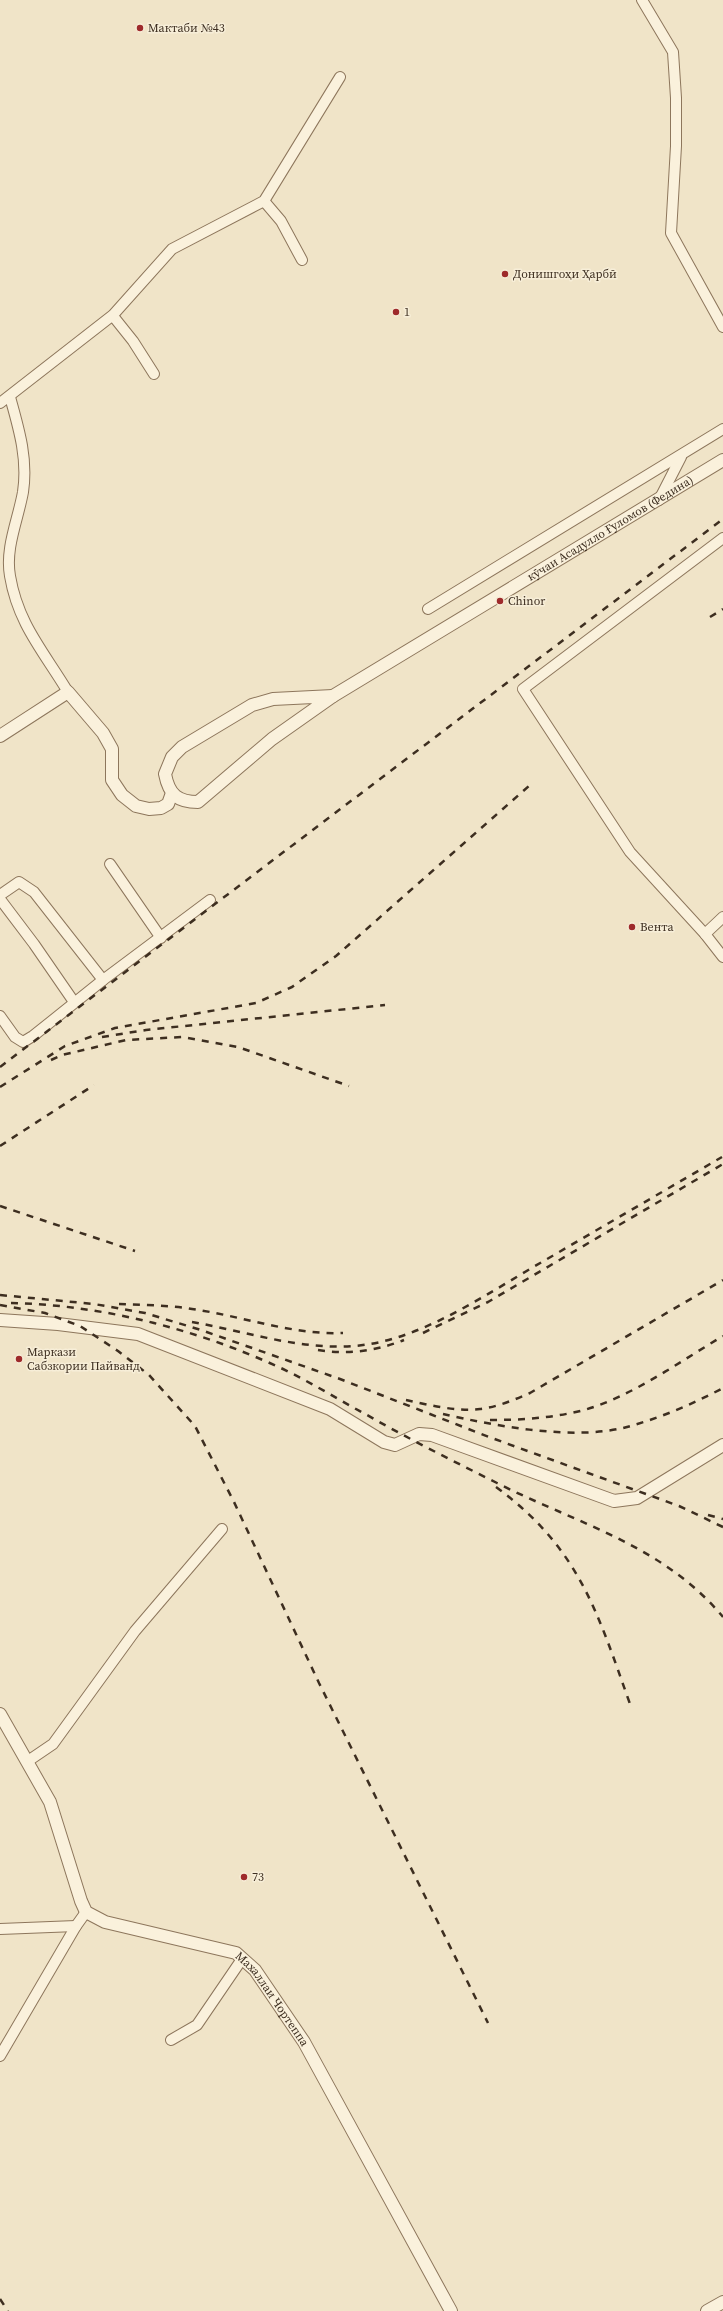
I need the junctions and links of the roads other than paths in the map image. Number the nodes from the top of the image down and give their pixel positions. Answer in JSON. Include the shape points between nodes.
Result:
{"nodes":[{"id":1,"x":642,"y":0,"type":"edge"},
{"id":2,"x":340,"y":77,"type":"dead end"},
{"id":3,"x":264,"y":201,"type":"junction"},
{"id":4,"x":302,"y":260,"type":"dead end"},
{"id":5,"x":112,"y":316,"type":"junction"},
{"id":6,"x":723,"y":327,"type":"edge"},
{"id":7,"x":154,"y":374,"type":"dead end"},
{"id":8,"x":10,"y":397,"type":"junction"},
{"id":9,"x":0,"y":403,"type":"edge"},
{"id":10,"x":723,"y":429,"type":"edge"},
{"id":11,"x":681,"y":457,"type":"junction"},
{"id":12,"x":723,"y":460,"type":"edge"},
{"id":13,"x":658,"y":502,"type":"junction"},
{"id":14,"x":723,"y":538,"type":"edge"},
{"id":15,"x":428,"y":609,"type":"dead end"},
{"id":16,"x":68,"y":692,"type":"junction"},
{"id":17,"x":334,"y":696,"type":"junction"},
{"id":18,"x":0,"y":736,"type":"edge"},
{"id":19,"x":172,"y":793,"type":"junction"},
{"id":20,"x":110,"y":864,"type":"dead end"},
{"id":21,"x":0,"y":895,"type":"edge"},
{"id":22,"x":0,"y":899,"type":"edge"},
{"id":23,"x":210,"y":900,"type":"dead end"},
{"id":24,"x":723,"y":917,"type":"edge"},
{"id":25,"x":705,"y":934,"type":"junction"},
{"id":26,"x":161,"y":938,"type":"junction"},
{"id":27,"x":723,"y":957,"type":"edge"},
{"id":28,"x":103,"y":980,"type":"junction"},
{"id":29,"x":74,"y":1002,"type":"junction"},
{"id":30,"x":0,"y":1016,"type":"edge"},
{"id":31,"x":0,"y":1320,"type":"edge"},
{"id":32,"x":723,"y":1445,"type":"edge"},
{"id":33,"x":222,"y":1529,"type":"dead end"},
{"id":34,"x":2,"y":1721,"type":"edge"},
{"id":35,"x":28,"y":1761,"type":"junction"},
{"id":36,"x":86,"y":1912,"type":"junction"},
{"id":37,"x":76,"y":1926,"type":"junction"},
{"id":38,"x":0,"y":1929,"type":"edge"},
{"id":39,"x":242,"y":1959,"type":"junction"},
{"id":40,"x":171,"y":2040,"type":"dead end"},
{"id":41,"x":0,"y":2056,"type":"edge"},
{"id":42,"x":723,"y":2302,"type":"edge"},
{"id":43,"x":451,"y":2311,"type":"edge"},
{"id":44,"x":707,"y":2311,"type":"edge"}],
"edges":[{"from":1,"to":6,"type":"street","via":[[673,52],[676,138],[671,233]]},
{"from":2,"to":3,"type":"street"},
{"from":3,"to":4,"type":"street","via":[[281,221]]},
{"from":3,"to":5,"type":"street","via":[[172,249]]},
{"from":5,"to":7,"type":"street","via":[[133,341]]},
{"from":5,"to":8,"type":"street"},
{"from":8,"to":9,"type":"street"},
{"from":8,"to":16,"type":"street","via":[[21,434],[25,465],[23,492],[9,554],[10,575],[16,601],[28,630]]},
{"from":10,"to":11,"type":"street"},
{"from":11,"to":13,"type":"street"},
{"from":11,"to":15,"type":"street"},
{"from":12,"to":13,"type":"street","name":"кӯчаи Асадулло Ғуломов (Федина)"},
{"from":13,"to":17,"type":"street","name":"кӯчаи Асадулло Ғуломов (Федина)"},
{"from":14,"to":25,"type":"street","via":[[523,689],[630,852]]},
{"from":16,"to":18,"type":"street"},
{"from":16,"to":19,"type":"street","via":[[103,733],[112,749],[112,780],[122,796],[136,806],[149,810],[168,804]]},
{"from":17,"to":19,"type":"street","name":"кӯчаи Асадулло Ғуломов (Федина)","via":[[272,739],[198,802],[184,802]]},
{"from":17,"to":19,"type":"street","name":"кӯчаи Асадулло Ғуломов (Федина)","via":[[273,699],[259,703],[188,743],[172,757],[164,774]]},
{"from":20,"to":26,"type":"street"},
{"from":21,"to":28,"type":"street","via":[[19,882],[34,892]]},
{"from":22,"to":29,"type":"street"},
{"from":23,"to":26,"type":"street"},
{"from":24,"to":25,"type":"street"},
{"from":25,"to":27,"type":"street"},
{"from":26,"to":28,"type":"street"},
{"from":28,"to":29,"type":"street"},
{"from":29,"to":30,"type":"street","via":[[23,1042]]},
{"from":31,"to":32,"type":"street","via":[[138,1334],[330,1409],[384,1442],[395,1445],[419,1434],[432,1435],[614,1501],[636,1498]]},
{"from":33,"to":35,"type":"street","via":[[135,1631],[53,1744]]},
{"from":34,"to":35,"type":"street"},
{"from":35,"to":36,"type":"street","via":[[50,1802],[74,1882]]},
{"from":36,"to":37,"type":"street"},
{"from":36,"to":39,"type":"street","name":"Махаллаи Чортеппа","via":[[105,1922],[236,1953]]},
{"from":37,"to":38,"type":"street"},
{"from":37,"to":41,"type":"street"},
{"from":39,"to":40,"type":"street","via":[[197,2025]]},
{"from":39,"to":43,"type":"street","name":"Махаллаи Чортеппа","via":[[264,1983],[304,2042]]},
{"from":42,"to":44,"type":"street"}]}
